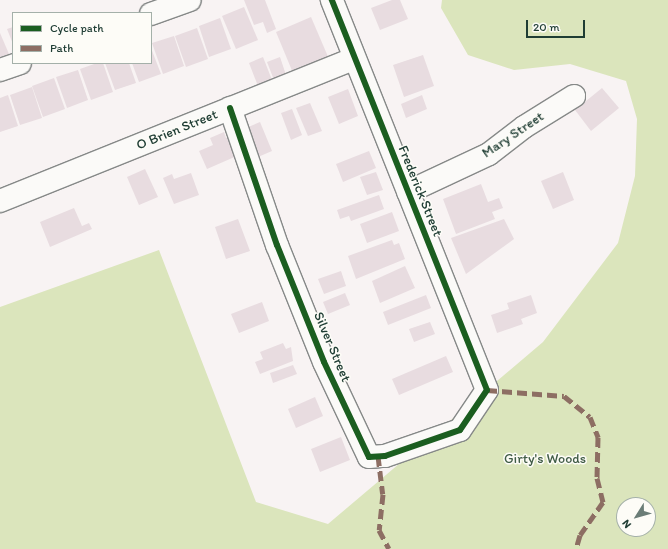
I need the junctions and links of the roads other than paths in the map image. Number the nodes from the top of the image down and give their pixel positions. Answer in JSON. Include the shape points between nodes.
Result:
{"nodes":[{"id":1,"x":190,"y":0,"type":"edge"},
{"id":2,"x":332,"y":0,"type":"edge"},
{"id":3,"x":152,"y":14,"type":"edge"},
{"id":4,"x":354,"y":58,"type":"junction"},
{"id":5,"x":17,"y":64,"type":"edge"},
{"id":6,"x":0,"y":70,"type":"edge"},
{"id":7,"x":574,"y":96,"type":"dead end"},
{"id":8,"x":230,"y":108,"type":"junction"},
{"id":9,"x":408,"y":192,"type":"junction"},
{"id":10,"x":0,"y":201,"type":"edge"},
{"id":11,"x":487,"y":390,"type":"joint"}],
"edges":[{"from":1,"to":3,"type":"street"},
{"from":2,"to":4,"type":"street","name":"Frederick Street"},
{"from":4,"to":8,"type":"street","name":"O Brien Street"},
{"from":4,"to":9,"type":"street","name":"Frederick Street"},
{"from":5,"to":6,"type":"street"},
{"from":7,"to":9,"type":"street","name":"Mary Street","via":[[524,127],[489,154]]},
{"from":8,"to":10,"type":"street","name":"O Brien Street"},
{"from":8,"to":11,"type":"street","name":"Silver Street","via":[[324,362],[369,457],[385,456],[460,430]]},
{"from":9,"to":11,"type":"street","name":"Frederick Street"}]}
